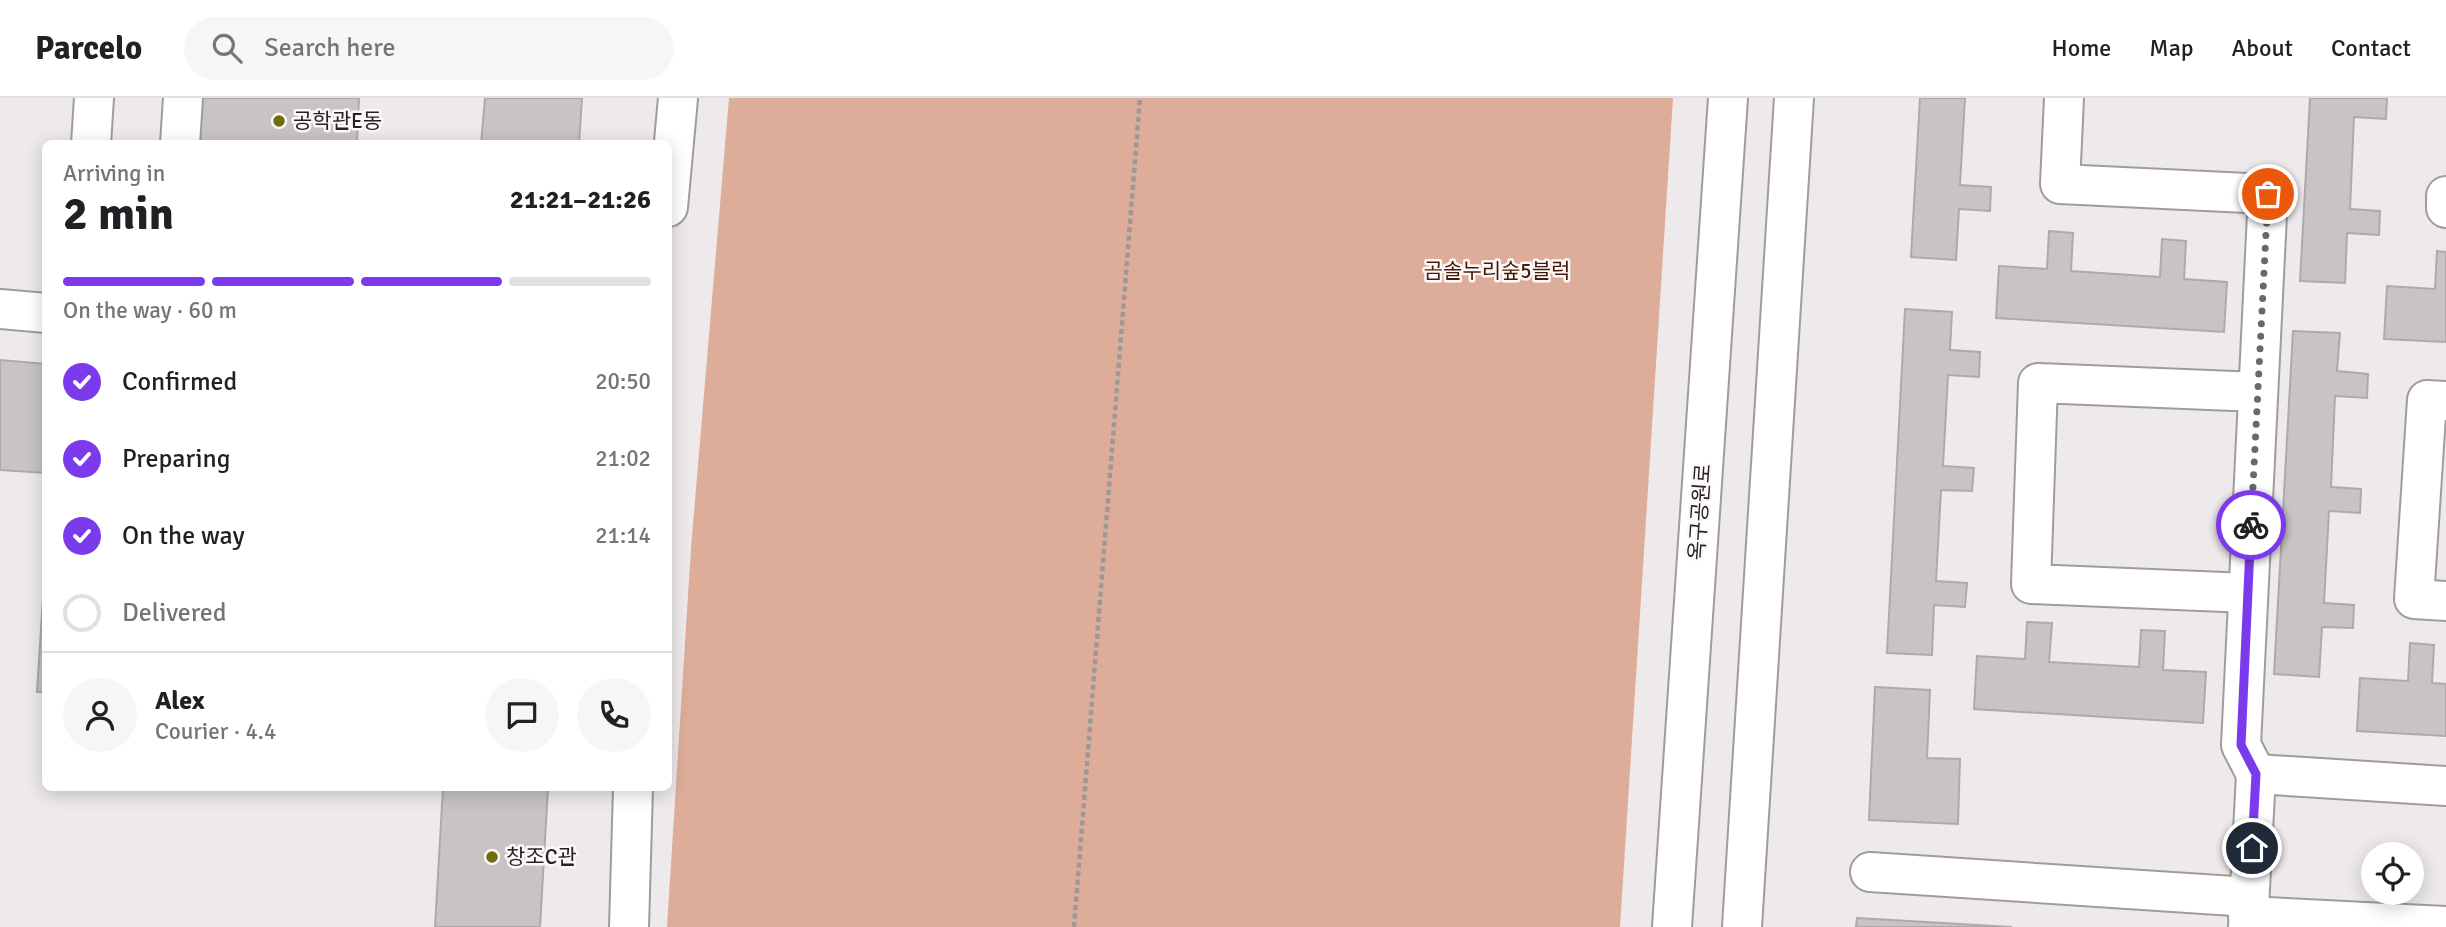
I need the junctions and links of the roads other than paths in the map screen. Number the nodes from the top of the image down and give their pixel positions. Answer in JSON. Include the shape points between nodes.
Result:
{"nodes":[{"id":1,"x":94,"y":98,"type":"edge"},
{"id":2,"x":183,"y":98,"type":"edge"},
{"id":3,"x":678,"y":98,"type":"edge"},
{"id":4,"x":1728,"y":98,"type":"edge"},
{"id":5,"x":1794,"y":98,"type":"edge"},
{"id":6,"x":2064,"y":98,"type":"edge"},
{"id":7,"x":91,"y":140,"type":"edge"},
{"id":8,"x":180,"y":140,"type":"edge"},
{"id":9,"x":672,"y":163,"type":"edge"},
{"id":10,"x":2446,"y":196,"type":"edge"},
{"id":11,"x":2446,"y":208,"type":"edge"},
{"id":12,"x":0,"y":309,"type":"edge"},
{"id":13,"x":42,"y":313,"type":"edge"},
{"id":14,"x":0,"y":330,"type":"edge"},
{"id":15,"x":42,"y":332,"type":"edge"},
{"id":16,"x":2258,"y":391,"type":"junction"},
{"id":17,"x":2446,"y":401,"type":"edge"},
{"id":18,"x":2248,"y":593,"type":"junction"},
{"id":19,"x":2446,"y":601,"type":"edge"},
{"id":20,"x":2256,"y":774,"type":"junction"},
{"id":21,"x":2446,"y":786,"type":"edge"},
{"id":22,"x":633,"y":791,"type":"edge"},
{"id":23,"x":1870,"y":872,"type":"dead end"},
{"id":24,"x":2248,"y":913,"type":"edge"},
{"id":25,"x":2446,"y":926,"type":"edge"},
{"id":26,"x":629,"y":927,"type":"edge"},
{"id":27,"x":1672,"y":927,"type":"edge"},
{"id":28,"x":1742,"y":927,"type":"edge"}],
"edges":[{"from":1,"to":7,"type":"street"},
{"from":2,"to":8,"type":"street"},
{"from":3,"to":9,"type":"street"},
{"from":4,"to":27,"type":"street","name":"옥구공원로"},
{"from":5,"to":28,"type":"street"},
{"from":6,"to":16,"type":"street","via":[[2060,184],[2268,194]]},
{"from":10,"to":11,"type":"street"},
{"from":12,"to":13,"type":"street"},
{"from":14,"to":15,"type":"street"},
{"from":16,"to":18,"type":"street"},
{"from":16,"to":18,"type":"street","via":[[2038,383],[2031,584]]},
{"from":17,"to":19,"type":"street","via":[[2427,400],[2414,598]]},
{"from":18,"to":20,"type":"street","via":[[2241,745]]},
{"from":20,"to":21,"type":"street"},
{"from":20,"to":24,"type":"street"},
{"from":22,"to":26,"type":"street"},
{"from":23,"to":24,"type":"street"},
{"from":24,"to":25,"type":"street"}]}
